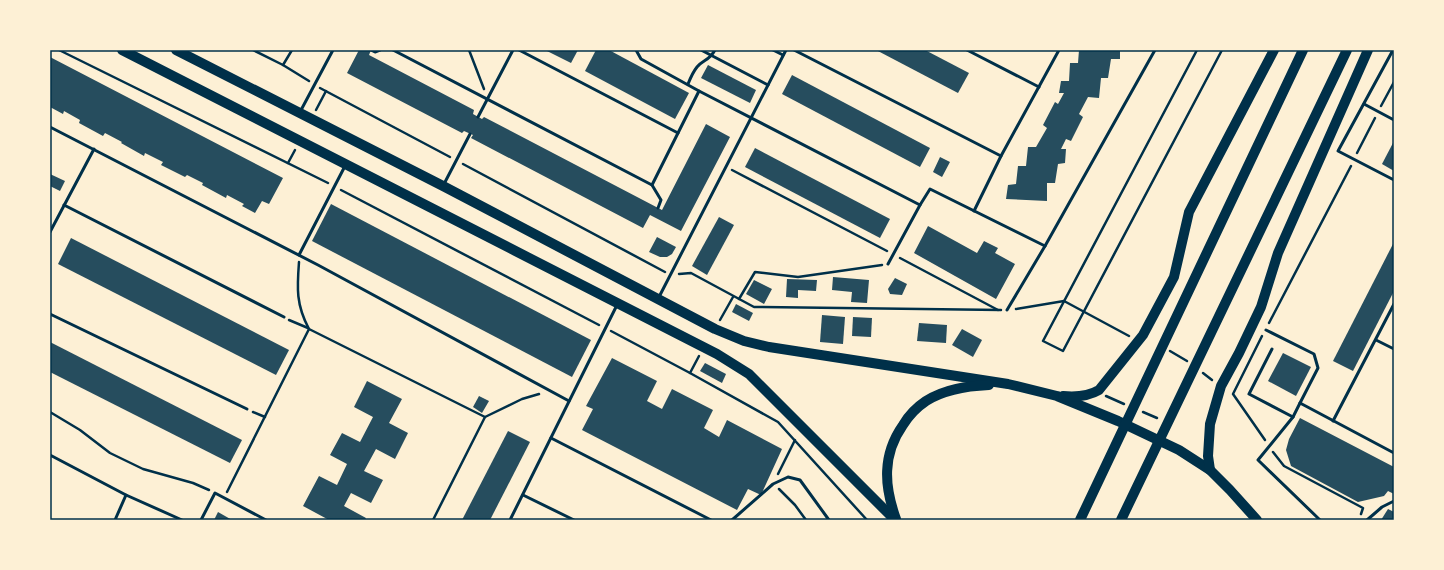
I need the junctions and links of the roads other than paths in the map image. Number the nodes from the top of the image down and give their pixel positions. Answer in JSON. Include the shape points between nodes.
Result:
{"nodes":[{"id":1,"x":122,"y":50,"type":"edge"},
{"id":2,"x":176,"y":50,"type":"edge"},
{"id":3,"x":333,"y":50,"type":"edge"},
{"id":4,"x":371,"y":50,"type":"edge"},
{"id":5,"x":380,"y":50,"type":"edge"},
{"id":6,"x":393,"y":50,"type":"edge"},
{"id":7,"x":513,"y":50,"type":"edge"},
{"id":8,"x":520,"y":50,"type":"edge"},
{"id":9,"x":636,"y":50,"type":"edge"},
{"id":10,"x":701,"y":50,"type":"edge"},
{"id":11,"x":715,"y":50,"type":"edge"},
{"id":12,"x":773,"y":50,"type":"edge"},
{"id":13,"x":786,"y":50,"type":"edge"},
{"id":14,"x":794,"y":50,"type":"edge"},
{"id":15,"x":967,"y":50,"type":"edge"},
{"id":16,"x":1059,"y":50,"type":"edge"},
{"id":17,"x":1155,"y":50,"type":"edge"},
{"id":18,"x":1274,"y":50,"type":"edge"},
{"id":19,"x":1303,"y":50,"type":"edge"},
{"id":20,"x":1347,"y":50,"type":"edge"},
{"id":21,"x":1368,"y":50,"type":"edge"},
{"id":22,"x":1393,"y":50,"type":"edge"},
{"id":23,"x":783,"y":55,"type":"junction"},
{"id":24,"x":712,"y":56,"type":"junction"},
{"id":25,"x":688,"y":84,"type":"junction"},
{"id":26,"x":768,"y":85,"type":"junction"},
{"id":27,"x":1039,"y":87,"type":"junction"},
{"id":28,"x":699,"y":91,"type":"junction"},
{"id":29,"x":488,"y":100,"type":"junction"},
{"id":30,"x":1364,"y":104,"type":"junction"},
{"id":31,"x":300,"y":112,"type":"junction"},
{"id":32,"x":478,"y":117,"type":"dead end"},
{"id":33,"x":751,"y":117,"type":"junction"},
{"id":34,"x":1394,"y":120,"type":"edge"},
{"id":35,"x":50,"y":127,"type":"edge"},
{"id":36,"x":678,"y":133,"type":"junction"},
{"id":37,"x":470,"y":134,"type":"dead end"},
{"id":38,"x":94,"y":150,"type":"junction"},
{"id":39,"x":1001,"y":156,"type":"junction"},
{"id":40,"x":346,"y":164,"type":"junction"},
{"id":41,"x":1394,"y":180,"type":"edge"},
{"id":42,"x":652,"y":185,"type":"junction"},
{"id":43,"x":443,"y":186,"type":"junction"},
{"id":44,"x":920,"y":205,"type":"junction"},
{"id":45,"x":64,"y":206,"type":"junction"},
{"id":46,"x":658,"y":208,"type":"dead end"},
{"id":47,"x":974,"y":211,"type":"junction"},
{"id":48,"x":50,"y":232,"type":"edge"},
{"id":49,"x":1045,"y":246,"type":"junction"},
{"id":50,"x":299,"y":255,"type":"junction"},
{"id":51,"x":888,"y":264,"type":"road end"},
{"id":52,"x":658,"y":299,"type":"junction"},
{"id":53,"x":618,"y":303,"type":"junction"},
{"id":54,"x":1394,"y":304,"type":"edge"},
{"id":55,"x":1007,"y":310,"type":"road end"},
{"id":56,"x":50,"y":314,"type":"edge"},
{"id":57,"x":284,"y":317,"type":"road end"},
{"id":58,"x":1266,"y":330,"type":"road end"},
{"id":59,"x":1376,"y":340,"type":"junction"},
{"id":60,"x":1272,"y":349,"type":"dead end"},
{"id":61,"x":1394,"y":349,"type":"edge"},
{"id":62,"x":1008,"y":384,"type":"junction"},
{"id":63,"x":1057,"y":396,"type":"junction"},
{"id":64,"x":570,"y":401,"type":"junction"},
{"id":65,"x":1300,"y":403,"type":"junction"},
{"id":66,"x":248,"y":409,"type":"road end"},
{"id":67,"x":1293,"y":417,"type":"junction"},
{"id":68,"x":1333,"y":420,"type":"junction"},
{"id":69,"x":551,"y":438,"type":"junction"},
{"id":70,"x":1394,"y":453,"type":"edge"},
{"id":71,"x":50,"y":455,"type":"edge"},
{"id":72,"x":1210,"y":470,"type":"junction"},
{"id":73,"x":126,"y":495,"type":"junction"},
{"id":74,"x":523,"y":495,"type":"junction"},
{"id":75,"x":1394,"y":501,"type":"edge"},
{"id":76,"x":115,"y":520,"type":"edge"},
{"id":77,"x":182,"y":520,"type":"edge"},
{"id":78,"x":201,"y":520,"type":"edge"},
{"id":79,"x":266,"y":520,"type":"edge"},
{"id":80,"x":510,"y":520,"type":"edge"},
{"id":81,"x":574,"y":520,"type":"edge"},
{"id":82,"x":711,"y":520,"type":"edge"},
{"id":83,"x":732,"y":520,"type":"edge"},
{"id":84,"x":828,"y":520,"type":"edge"},
{"id":85,"x":895,"y":520,"type":"edge"},
{"id":86,"x":1080,"y":520,"type":"edge"},
{"id":87,"x":1121,"y":520,"type":"edge"},
{"id":88,"x":1258,"y":520,"type":"edge"},
{"id":89,"x":1320,"y":520,"type":"edge"},
{"id":90,"x":1367,"y":520,"type":"edge"}],
"edges":[{"from":1,"to":40,"type":"main road"},
{"from":2,"to":31,"type":"main road"},
{"from":3,"to":31,"type":"lane"},
{"from":4,"to":5,"type":"lane"},
{"from":6,"to":29,"type":"lane"},
{"from":7,"to":29,"type":"lane"},
{"from":8,"to":36,"type":"lane"},
{"from":9,"to":25,"type":"lane","via":[[641,59]]},
{"from":10,"to":24,"type":"lane"},
{"from":11,"to":24,"type":"lane"},
{"from":12,"to":23,"type":"lane"},
{"from":13,"to":23,"type":"lane"},
{"from":14,"to":39,"type":"lane"},
{"from":15,"to":27,"type":"lane"},
{"from":16,"to":27,"type":"lane"},
{"from":17,"to":49,"type":"lane"},
{"from":18,"to":63,"type":"main road","via":[[1189,212],[1174,277],[1143,336],[1099,390],[1079,396]]},
{"from":19,"to":86,"type":"main road"},
{"from":20,"to":87,"type":"main road"},
{"from":21,"to":72,"type":"main road","via":[[1278,253],[1261,307],[1240,353],[1221,386],[1210,424]]},
{"from":22,"to":30,"type":"lane"},
{"from":23,"to":26,"type":"lane"},
{"from":24,"to":25,"type":"lane","via":[[696,68]]},
{"from":24,"to":26,"type":"lane"},
{"from":25,"to":28,"type":"lane"},
{"from":26,"to":33,"type":"lane"},
{"from":27,"to":39,"type":"lane"},
{"from":28,"to":33,"type":"lane"},
{"from":28,"to":36,"type":"lane"},
{"from":29,"to":32,"type":"lane"},
{"from":29,"to":42,"type":"lane"},
{"from":30,"to":34,"type":"lane"},
{"from":30,"to":41,"type":"lane","via":[[1338,152]]},
{"from":31,"to":43,"type":"main road"},
{"from":33,"to":44,"type":"lane"},
{"from":33,"to":52,"type":"lane"},
{"from":35,"to":38,"type":"lane"},
{"from":36,"to":42,"type":"lane"},
{"from":37,"to":43,"type":"lane"},
{"from":38,"to":45,"type":"lane"},
{"from":38,"to":50,"type":"lane"},
{"from":39,"to":47,"type":"lane"},
{"from":40,"to":50,"type":"lane"},
{"from":40,"to":53,"type":"main road"},
{"from":42,"to":46,"type":"lane","via":[[661,200]]},
{"from":43,"to":52,"type":"main road"},
{"from":44,"to":47,"type":"lane","via":[[930,189]]},
{"from":44,"to":51,"type":"lane"},
{"from":45,"to":48,"type":"lane"},
{"from":45,"to":57,"type":"lane"},
{"from":47,"to":49,"type":"lane"},
{"from":49,"to":55,"type":"lane"},
{"from":50,"to":64,"type":"lane"},
{"from":52,"to":62,"type":"main road","via":[[744,341]]},
{"from":53,"to":64,"type":"lane"},
{"from":53,"to":85,"type":"main road","via":[[717,354],[749,374]]},
{"from":54,"to":59,"type":"lane"},
{"from":56,"to":66,"type":"lane"},
{"from":58,"to":65,"type":"lane","via":[[1314,354],[1318,368]]},
{"from":59,"to":61,"type":"lane"},
{"from":59,"to":68,"type":"lane"},
{"from":60,"to":67,"type":"lane","via":[[1249,394]]},
{"from":62,"to":63,"type":"main road"},
{"from":62,"to":85,"type":"main road","via":[[968,386],[953,390],[926,401],[907,418],[893,442],[887,463],[888,486]]},
{"from":63,"to":72,"type":"main road","via":[[1157,438]]},
{"from":64,"to":69,"type":"lane"},
{"from":65,"to":67,"type":"lane"},
{"from":65,"to":68,"type":"lane"},
{"from":67,"to":89,"type":"lane","via":[[1258,460]]},
{"from":68,"to":70,"type":"lane"},
{"from":69,"to":74,"type":"lane"},
{"from":69,"to":82,"type":"lane"},
{"from":71,"to":73,"type":"lane"},
{"from":72,"to":88,"type":"main road"},
{"from":73,"to":76,"type":"lane"},
{"from":73,"to":77,"type":"lane"},
{"from":74,"to":80,"type":"lane"},
{"from":74,"to":81,"type":"lane"},
{"from":75,"to":90,"type":"lane"},
{"from":78,"to":79,"type":"lane","via":[[215,493]]},
{"from":83,"to":84,"type":"lane","via":[[773,484],[788,477],[800,480]]}]}
